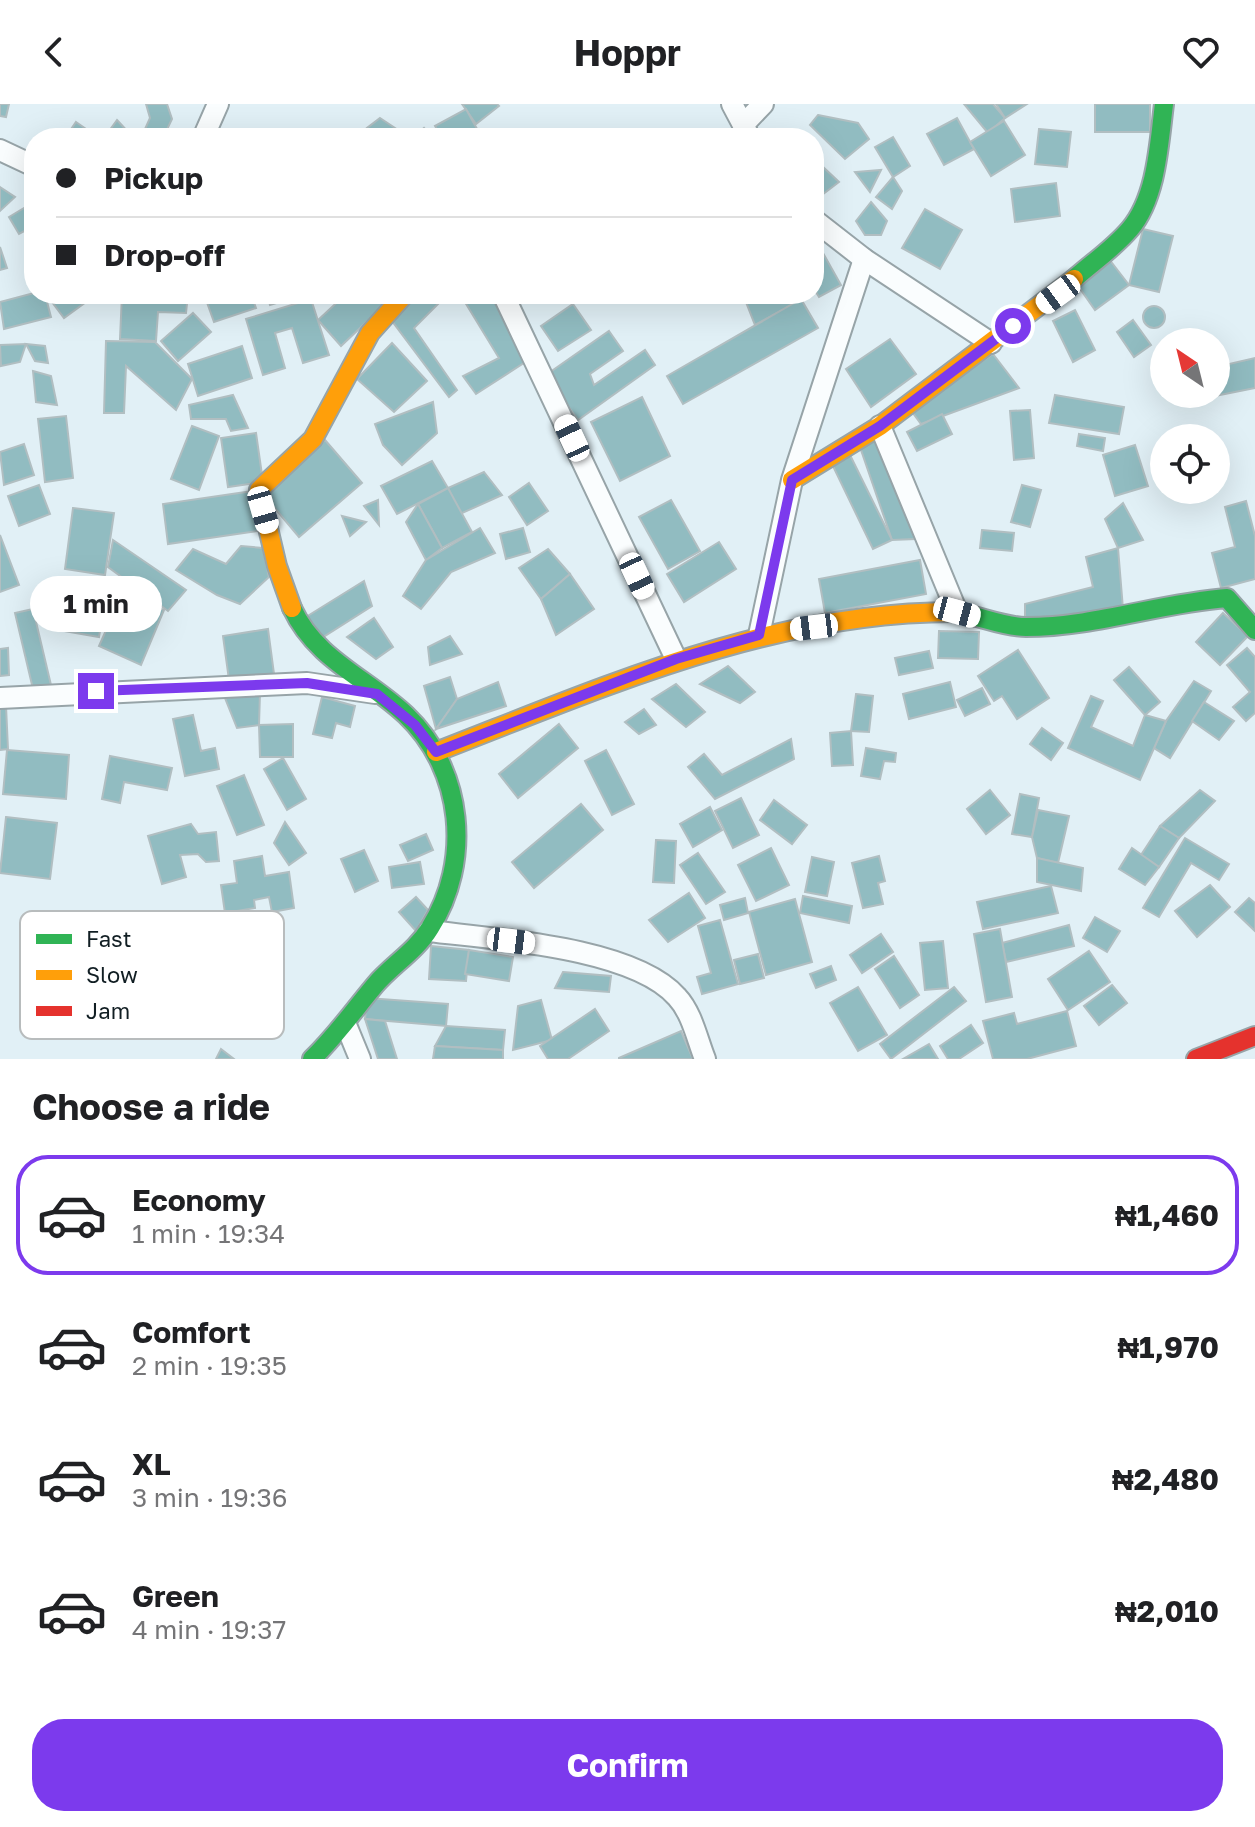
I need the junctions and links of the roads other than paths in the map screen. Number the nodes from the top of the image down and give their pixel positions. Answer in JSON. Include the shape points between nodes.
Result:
{"nodes":[{"id":1,"x":218,"y":104,"type":"edge"},
{"id":2,"x":732,"y":104,"type":"edge"},
{"id":3,"x":763,"y":104,"type":"edge"},
{"id":4,"x":1164,"y":104,"type":"edge"},
{"id":5,"x":207,"y":128,"type":"edge"},
{"id":6,"x":745,"y":128,"type":"edge"},
{"id":7,"x":749,"y":128,"type":"edge"},
{"id":8,"x":0,"y":150,"type":"edge"},
{"id":9,"x":24,"y":161,"type":"edge"},
{"id":10,"x":824,"y":228,"type":"edge"},
{"id":11,"x":864,"y":259,"type":"junction"},
{"id":12,"x":396,"y":304,"type":"edge"},
{"id":13,"x":508,"y":304,"type":"edge"},
{"id":14,"x":991,"y":343,"type":"junction"},
{"id":15,"x":880,"y":426,"type":"junction"},
{"id":16,"x":792,"y":480,"type":"junction"},
{"id":17,"x":957,"y":612,"type":"junction"},
{"id":18,"x":1255,"y":630,"type":"edge"},
{"id":19,"x":759,"y":635,"type":"junction"},
{"id":20,"x":676,"y":659,"type":"junction"},
{"id":21,"x":377,"y":694,"type":"junction"},
{"id":22,"x":0,"y":698,"type":"edge"},
{"id":23,"x":436,"y":752,"type":"junction"},
{"id":24,"x":429,"y":931,"type":"junction"},
{"id":25,"x":346,"y":1025,"type":"junction"},
{"id":26,"x":1255,"y":1036,"type":"edge"},
{"id":27,"x":312,"y":1059,"type":"edge"},
{"id":28,"x":360,"y":1059,"type":"edge"},
{"id":29,"x":705,"y":1059,"type":"edge"},
{"id":30,"x":1196,"y":1059,"type":"edge"}],
"edges":[{"from":1,"to":5,"type":"street"},
{"from":2,"to":6,"type":"street"},
{"from":3,"to":7,"type":"street"},
{"from":4,"to":14,"type":"street","via":[[1158,155],[1131,228],[1058,294]]},
{"from":8,"to":9,"type":"street"},
{"from":10,"to":11,"type":"street"},
{"from":11,"to":14,"type":"street"},
{"from":11,"to":16,"type":"street"},
{"from":12,"to":21,"type":"street","via":[[370,333],[313,439],[258,496],[285,590],[305,632]]},
{"from":13,"to":20,"type":"street"},
{"from":14,"to":15,"type":"street"},
{"from":15,"to":16,"type":"street"},
{"from":15,"to":17,"type":"street"},
{"from":16,"to":19,"type":"street"},
{"from":17,"to":18,"type":"street","via":[[1024,627],[1122,618],[1227,598]]},
{"from":17,"to":19,"type":"street"},
{"from":19,"to":20,"type":"street"},
{"from":20,"to":23,"type":"street"},
{"from":21,"to":22,"type":"street","via":[[307,683]]},
{"from":21,"to":23,"type":"street","via":[[415,725]]},
{"from":23,"to":24,"type":"street","via":[[447,776],[458,830],[456,868]]},
{"from":24,"to":25,"type":"street","via":[[380,979]]},
{"from":24,"to":29,"type":"street","via":[[566,948],[620,964],[678,998]]},
{"from":25,"to":27,"type":"street"},
{"from":25,"to":28,"type":"street"},
{"from":26,"to":30,"type":"street"}]}
